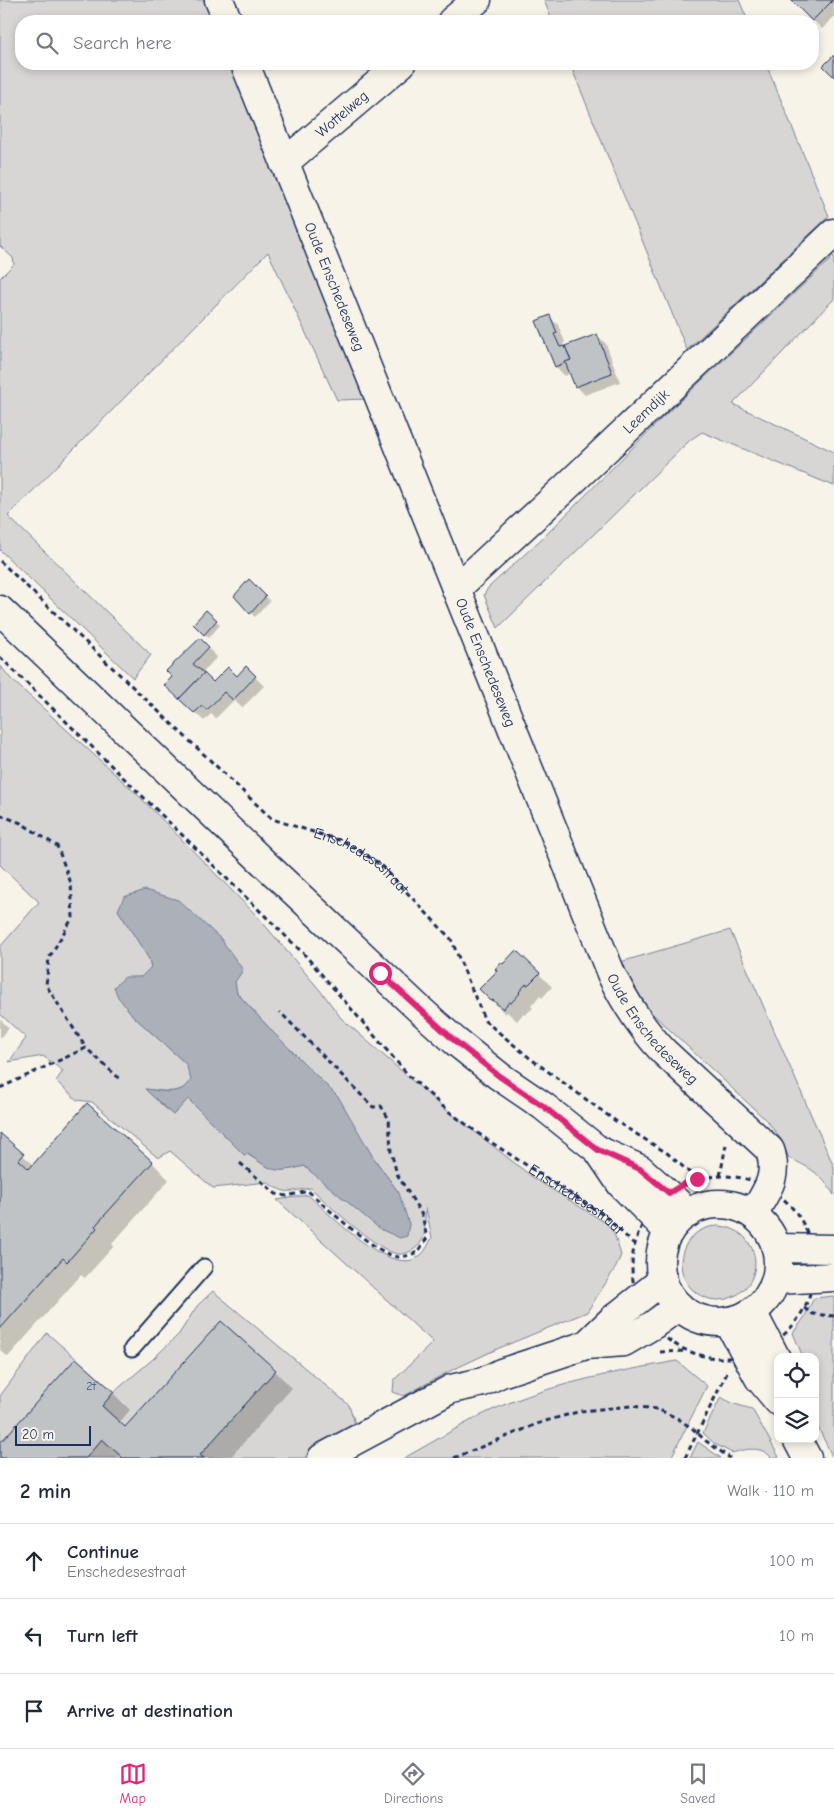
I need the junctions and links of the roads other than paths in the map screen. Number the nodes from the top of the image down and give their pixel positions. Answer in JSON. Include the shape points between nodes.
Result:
{"nodes":[{"id":1,"x":219,"y":0,"type":"edge"},
{"id":2,"x":477,"y":0,"type":"edge"},
{"id":3,"x":225,"y":15,"type":"edge"},
{"id":4,"x":459,"y":15,"type":"edge"},
{"id":5,"x":247,"y":70,"type":"edge"},
{"id":6,"x":394,"y":70,"type":"edge"},
{"id":7,"x":284,"y":163,"type":"junction"},
{"id":8,"x":834,"y":233,"type":"edge"},
{"id":9,"x":456,"y":589,"type":"junction"},
{"id":10,"x":0,"y":610,"type":"edge"},
{"id":11,"x":598,"y":1150,"type":"junction"},
{"id":12,"x":689,"y":1213,"type":"junction"},
{"id":13,"x":752,"y":1214,"type":"junction"},
{"id":14,"x":669,"y":1232,"type":"junction"},
{"id":15,"x":776,"y":1248,"type":"junction"},
{"id":16,"x":823,"y":1249,"type":"edge"},
{"id":17,"x":204,"y":1267,"type":"dead end"},
{"id":18,"x":823,"y":1278,"type":"edge"},
{"id":19,"x":663,"y":1280,"type":"junction"},
{"id":20,"x":776,"y":1280,"type":"junction"},
{"id":21,"x":679,"y":1306,"type":"junction"},
{"id":22,"x":740,"y":1317,"type":"junction"},
{"id":23,"x":586,"y":1345,"type":"junction"},
{"id":24,"x":132,"y":1350,"type":"dead end"},
{"id":25,"x":755,"y":1358,"type":"edge"},
{"id":26,"x":483,"y":1382,"type":"junction"},
{"id":27,"x":776,"y":1398,"type":"edge"},
{"id":28,"x":799,"y":1443,"type":"edge"},
{"id":29,"x":322,"y":1458,"type":"edge"},
{"id":30,"x":362,"y":1458,"type":"edge"},
{"id":31,"x":807,"y":1458,"type":"edge"}],
"edges":[{"from":1,"to":3,"type":"street"},
{"from":2,"to":4,"type":"street"},
{"from":5,"to":7,"type":"street","name":"Oude Enschedeseweg"},
{"from":6,"to":7,"type":"street","name":"Wottelweg"},
{"from":7,"to":9,"type":"street","name":"Oude Enschedeseweg"},
{"from":8,"to":9,"type":"street","name":"Leemdijk"},
{"from":9,"to":13,"type":"street","name":"Oude Enschedeseweg","via":[[622,996],[648,1035],[664,1052],[770,1150],[773,1174]]},
{"from":10,"to":11,"type":"street","via":[[417,1007],[499,1076]]},
{"from":11,"to":12,"type":"street","via":[[640,1169]]},
{"from":11,"to":14,"type":"street","via":[[621,1184]]},
{"from":12,"to":13,"type":"street","via":[[704,1206],[721,1204]]},
{"from":12,"to":14,"type":"street"},
{"from":13,"to":15,"type":"street","via":[[771,1235]]},
{"from":14,"to":19,"type":"street","via":[[660,1263]]},
{"from":15,"to":16,"type":"street"},
{"from":15,"to":20,"type":"street"},
{"from":17,"to":24,"type":"lane"},
{"from":18,"to":20,"type":"street"},
{"from":19,"to":21,"type":"street"},
{"from":19,"to":23,"type":"street"},
{"from":20,"to":22,"type":"street","via":[[762,1303]]},
{"from":21,"to":22,"type":"street","via":[[690,1314],[714,1322]]},
{"from":21,"to":23,"type":"street","via":[[624,1342]]},
{"from":22,"to":25,"type":"street"},
{"from":23,"to":26,"type":"street"},
{"from":25,"to":27,"type":"street","via":[[759,1378]]},
{"from":26,"to":29,"type":"street","via":[[451,1389]]},
{"from":26,"to":30,"type":"street","via":[[459,1404]]},
{"from":28,"to":31,"type":"street"}]}
